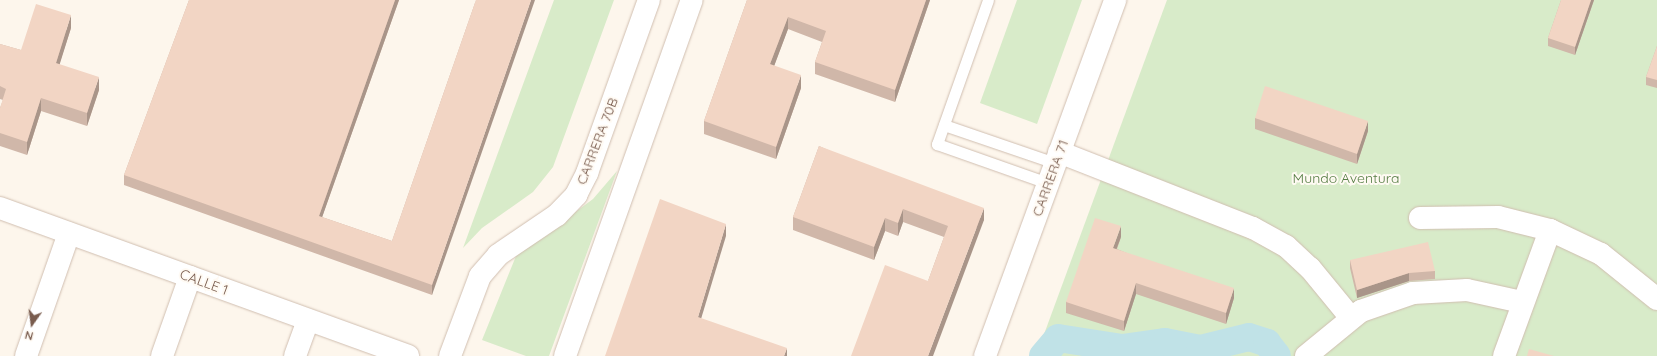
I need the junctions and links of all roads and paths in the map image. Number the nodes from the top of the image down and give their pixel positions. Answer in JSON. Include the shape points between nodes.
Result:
{"nodes":[{"id":1,"x":648,"y":0,"type":"edge"},
{"id":2,"x":692,"y":0,"type":"edge"},
{"id":3,"x":988,"y":0,"type":"edge"},
{"id":4,"x":1115,"y":0,"type":"edge"},
{"id":5,"x":944,"y":125,"type":"junction"},
{"id":6,"x":1054,"y":166,"type":"junction"},
{"id":7,"x":0,"y":208,"type":"edge"},
{"id":8,"x":1420,"y":218,"type":"dead end"},
{"id":9,"x":1550,"y":230,"type":"junction"},
{"id":10,"x":69,"y":233,"type":"junction"},
{"id":11,"x":190,"y":276,"type":"junction"},
{"id":12,"x":1657,"y":299,"type":"edge"},
{"id":13,"x":1522,"y":302,"type":"junction"},
{"id":14,"x":1350,"y":318,"type":"junction"},
{"id":15,"x":308,"y":320,"type":"junction"},
{"id":16,"x":26,"y":356,"type":"edge"},
{"id":17,"x":162,"y":356,"type":"edge"},
{"id":18,"x":295,"y":356,"type":"edge"},
{"id":19,"x":408,"y":356,"type":"edge"},
{"id":20,"x":450,"y":356,"type":"edge"},
{"id":21,"x":565,"y":356,"type":"edge"},
{"id":22,"x":985,"y":356,"type":"edge"},
{"id":23,"x":1306,"y":356,"type":"edge"},
{"id":24,"x":1504,"y":356,"type":"edge"}],
"edges":[{"from":1,"to":20,"type":"street","name":"CARRERA 70B","via":[[587,173],[576,195],[557,215],[498,254],[480,276]]},
{"from":2,"to":21,"type":"street"},
{"from":3,"to":5,"type":"lane"},
{"from":4,"to":6,"type":"street","name":"CARRERA 71"},
{"from":5,"to":6,"type":"lane"},
{"from":5,"to":6,"type":"lane","via":[[938,144]]},
{"from":6,"to":14,"type":"street","via":[[1253,228],[1286,246],[1310,268]]},
{"from":6,"to":22,"type":"street","name":"CARRERA 71"},
{"from":7,"to":10,"type":"street","name":"CALLE 1"},
{"from":8,"to":9,"type":"street","via":[[1498,217]]},
{"from":9,"to":12,"type":"street","via":[[1601,254]]},
{"from":9,"to":13,"type":"street"},
{"from":10,"to":11,"type":"street","name":"CALLE 1"},
{"from":10,"to":16,"type":"street"},
{"from":11,"to":15,"type":"street","name":"CALLE 1"},
{"from":11,"to":17,"type":"street"},
{"from":13,"to":14,"type":"street","via":[[1494,294],[1440,290],[1386,300]]},
{"from":13,"to":24,"type":"street"},
{"from":14,"to":23,"type":"street"},
{"from":15,"to":18,"type":"street"},
{"from":15,"to":19,"type":"street","name":"CALLE 1"}]}
